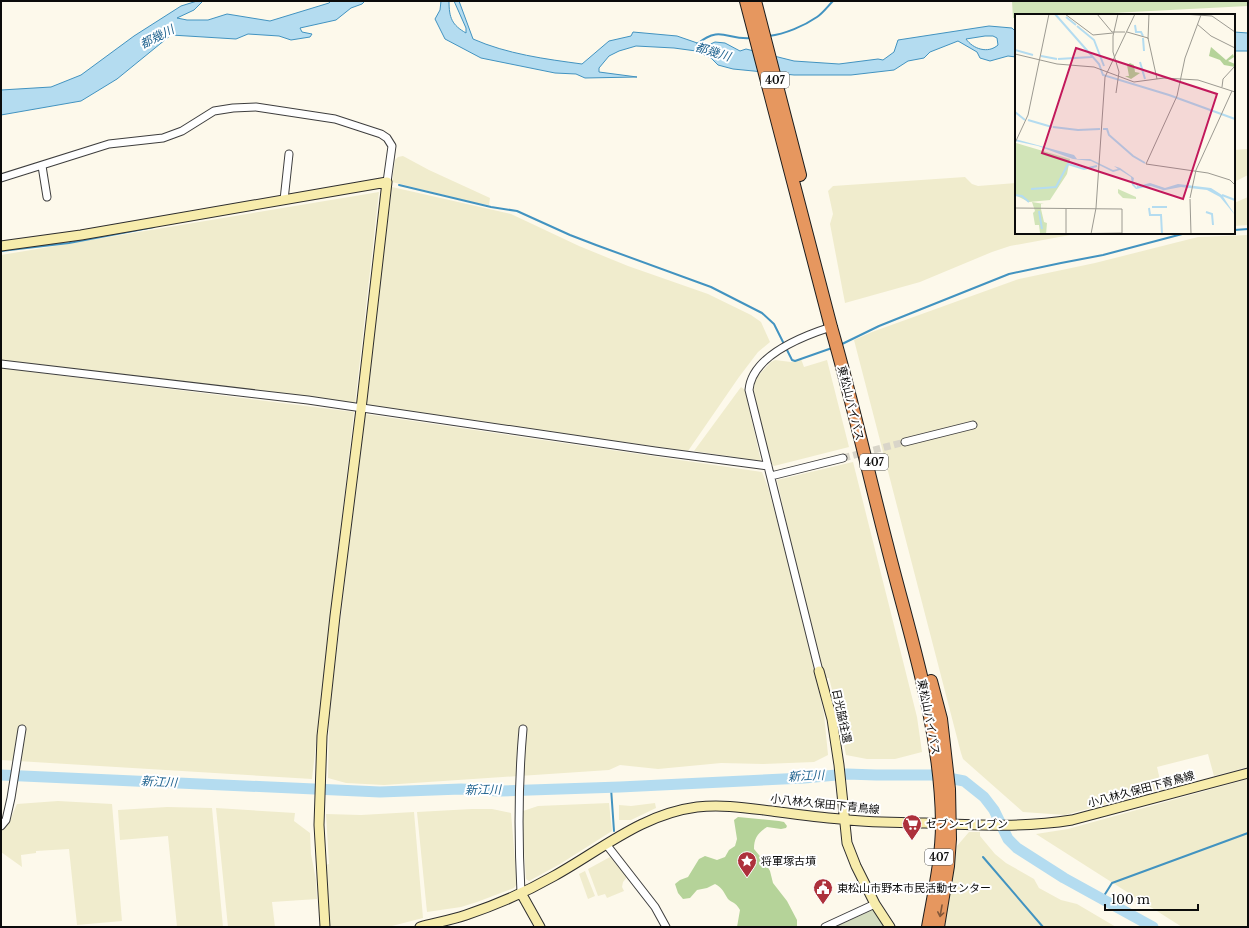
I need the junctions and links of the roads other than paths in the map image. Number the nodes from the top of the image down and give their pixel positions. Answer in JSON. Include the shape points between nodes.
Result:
{"nodes":[{"id":1,"x":746,"y":1,"type":"edge"},
{"id":2,"x":755,"y":1,"type":"edge"},
{"id":3,"x":289,"y":154,"type":"dead end"},
{"id":4,"x":792,"y":160,"type":"junction"},
{"id":5,"x":42,"y":166,"type":"junction"},
{"id":6,"x":1,"y":178,"type":"edge"},
{"id":7,"x":387,"y":182,"type":"junction"},
{"id":8,"x":47,"y":197,"type":"dead end"},
{"id":9,"x":284,"y":200,"type":"junction"},
{"id":10,"x":1,"y":246,"type":"edge"},
{"id":11,"x":831,"y":327,"type":"junction"},
{"id":12,"x":1,"y":364,"type":"edge"},
{"id":13,"x":361,"y":409,"type":"junction"},
{"id":14,"x":973,"y":425,"type":"dead end"},
{"id":15,"x":906,"y":442,"type":"tunnel mouth"},
{"id":16,"x":842,"y":458,"type":"tunnel mouth"},
{"id":17,"x":768,"y":466,"type":"junction"},
{"id":18,"x":771,"y":476,"type":"junction"},
{"id":19,"x":819,"y":672,"type":"joint"},
{"id":20,"x":22,"y":729,"type":"dead end"},
{"id":21,"x":523,"y":729,"type":"dead end"},
{"id":22,"x":942,"y":764,"type":"junction"},
{"id":23,"x":1248,"y":773,"type":"edge"},
{"id":24,"x":845,"y":820,"type":"junction"},
{"id":25,"x":946,"y":824,"type":"junction"},
{"id":26,"x":1,"y":826,"type":"edge"},
{"id":27,"x":606,"y":844,"type":"junction"},
{"id":28,"x":522,"y":893,"type":"junction"},
{"id":29,"x":875,"y":904,"type":"junction"},
{"id":30,"x":325,"y":927,"type":"edge"},
{"id":31,"x":420,"y":927,"type":"edge"},
{"id":32,"x":540,"y":927,"type":"edge"},
{"id":33,"x":666,"y":927,"type":"edge"},
{"id":34,"x":825,"y":927,"type":"edge"},
{"id":35,"x":890,"y":927,"type":"edge"},
{"id":36,"x":928,"y":927,"type":"edge"},
{"id":37,"x":938,"y":927,"type":"edge"}],
"edges":[{"from":1,"to":4,"type":"highway","name":"東松山バイパス","number":"407"},
{"from":2,"to":4,"type":"highway","name":"東松山バイパス","number":"407"},
{"from":3,"to":9,"type":"street"},
{"from":4,"to":11,"type":"highway","name":"東松山バイパス","number":"407"},
{"from":4,"to":22,"type":"highway","name":"東松山バイパス","number":"407","via":[[941,719]]},
{"from":5,"to":6,"type":"street"},
{"from":5,"to":7,"type":"street","via":[[109,144],[163,138],[182,131],[214,111],[256,107],[335,119],[381,134],[392,146]]},
{"from":5,"to":8,"type":"street"},
{"from":7,"to":9,"type":"street"},
{"from":7,"to":13,"type":"street"},
{"from":9,"to":10,"type":"street","via":[[88,234]]},
{"from":11,"to":17,"type":"street","via":[[776,352],[760,366],[750,382],[749,390]]},
{"from":11,"to":22,"type":"highway","name":"東松山バイパス","number":"407"},
{"from":12,"to":13,"type":"street","via":[[308,400]]},
{"from":13,"to":17,"type":"street"},
{"from":13,"to":30,"type":"street","via":[[322,736],[319,844]]},
{"from":14,"to":15,"type":"street"},
{"from":16,"to":18,"type":"street"},
{"from":17,"to":18,"type":"street"},
{"from":18,"to":19,"type":"street"},
{"from":19,"to":24,"type":"street","name":"日光脇往還","via":[[832,719],[840,765]]},
{"from":20,"to":26,"type":"street","via":[[6,820]]},
{"from":21,"to":28,"type":"street","via":[[518,806]]},
{"from":22,"to":25,"type":"highway","name":"東松山バイパス","number":"407"},
{"from":23,"to":25,"type":"street","name":"小八林久保田下青鳥線","via":[[1058,823],[1015,826]]},
{"from":24,"to":25,"type":"street","name":"小八林久保田下青鳥線"},
{"from":24,"to":27,"type":"street","name":"小八林久保田下青鳥線","via":[[742,807],[712,806],[678,810],[660,816]]},
{"from":24,"to":29,"type":"street","via":[[847,843]]},
{"from":25,"to":36,"type":"highway","name":"東松山バイパス","number":"407"},
{"from":25,"to":37,"type":"highway","name":"東松山バイパス","number":"407","one_way":true,"via":[[948,866]]},
{"from":27,"to":28,"type":"street","name":"小八林久保田下青鳥線"},
{"from":27,"to":33,"type":"street","via":[[655,907]]},
{"from":28,"to":31,"type":"street","name":"小八林久保田下青鳥線","via":[[465,915]]},
{"from":28,"to":32,"type":"street"},
{"from":29,"to":34,"type":"street"},
{"from":29,"to":35,"type":"street"}]}
